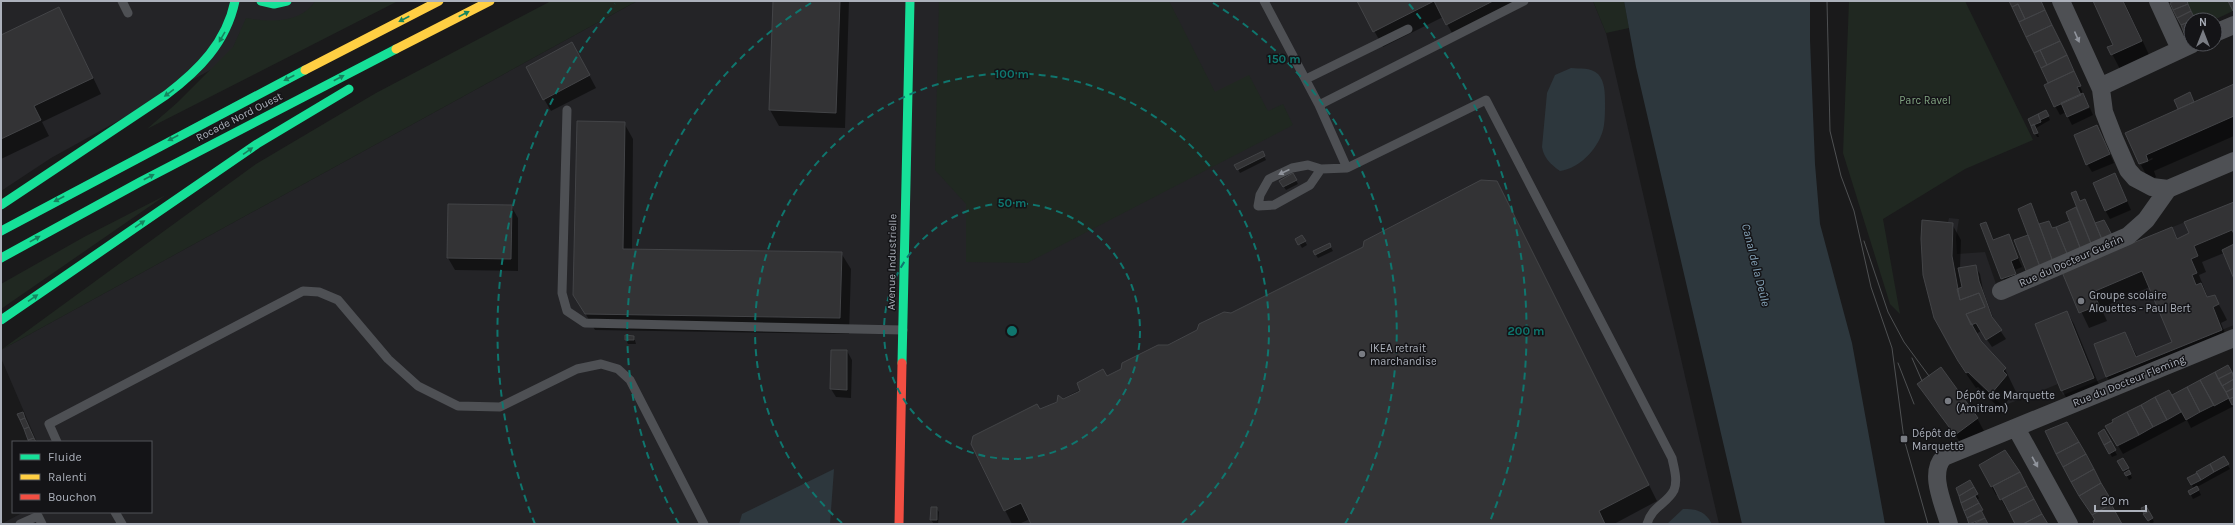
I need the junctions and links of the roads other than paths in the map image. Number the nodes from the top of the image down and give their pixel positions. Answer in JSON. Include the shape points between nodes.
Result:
{"nodes":[{"id":1,"x":122,"y":1,"type":"edge"},
{"id":2,"x":235,"y":1,"type":"edge"},
{"id":3,"x":261,"y":1,"type":"edge"},
{"id":4,"x":287,"y":1,"type":"edge"},
{"id":5,"x":439,"y":1,"type":"edge"},
{"id":6,"x":490,"y":1,"type":"edge"},
{"id":7,"x":910,"y":1,"type":"edge"},
{"id":8,"x":1264,"y":1,"type":"edge"},
{"id":9,"x":1524,"y":1,"type":"edge"},
{"id":10,"x":2061,"y":1,"type":"edge"},
{"id":11,"x":2158,"y":1,"type":"edge"},
{"id":12,"x":128,"y":13,"type":"dead end"},
{"id":13,"x":2234,"y":25,"type":"edge"},
{"id":14,"x":438,"y":27,"type":"junction"},
{"id":15,"x":1408,"y":29,"type":"dead end"},
{"id":16,"x":2223,"y":30,"type":"edge"},
{"id":17,"x":2183,"y":42,"type":"edge"},
{"id":18,"x":2183,"y":48,"type":"edge"},
{"id":19,"x":403,"y":56,"type":"dead end"},
{"id":20,"x":1306,"y":79,"type":"junction"},
{"id":21,"x":359,"y":84,"type":"dead end"},
{"id":22,"x":2100,"y":87,"type":"junction"},
{"id":23,"x":1319,"y":105,"type":"junction"},
{"id":24,"x":567,"y":110,"type":"dead end"},
{"id":25,"x":2234,"y":161,"type":"edge"},
{"id":26,"x":1347,"y":168,"type":"junction"},
{"id":27,"x":1321,"y":169,"type":"junction"},
{"id":28,"x":2168,"y":189,"type":"junction"},
{"id":29,"x":1,"y":206,"type":"edge"},
{"id":30,"x":1,"y":231,"type":"edge"},
{"id":31,"x":1,"y":258,"type":"edge"},
{"id":32,"x":2001,"y":291,"type":"dead end"},
{"id":33,"x":1,"y":320,"type":"edge"},
{"id":34,"x":903,"y":330,"type":"junction"},
{"id":35,"x":2234,"y":338,"type":"edge"},
{"id":36,"x":2016,"y":428,"type":"junction"},
{"id":37,"x":57,"y":441,"type":"edge"},
{"id":38,"x":116,"y":513,"type":"edge"},
{"id":39,"x":42,"y":518,"type":"edge"},
{"id":40,"x":20,"y":524,"type":"edge"},
{"id":41,"x":122,"y":524,"type":"edge"},
{"id":42,"x":704,"y":524,"type":"edge"},
{"id":43,"x":899,"y":524,"type":"edge"},
{"id":44,"x":1647,"y":524,"type":"edge"},
{"id":45,"x":1949,"y":524,"type":"edge"},
{"id":46,"x":2069,"y":524,"type":"edge"}],
"edges":[{"from":1,"to":12,"type":"lane"},
{"from":2,"to":29,"type":"main road","one_way":true,"via":[[232,16],[217,47],[191,76]]},
{"from":3,"to":4,"type":"main road","via":[[274,4]]},
{"from":5,"to":30,"type":"main road","name":"Rocade Nord Ouest","one_way":true,"via":[[146,152]]},
{"from":14,"to":6,"type":"main road","name":"Rocade Nord Ouest","one_way":true},
{"from":7,"to":34,"type":"main road","name":"Avenue Industrielle"},
{"from":8,"to":20,"type":"lane"},
{"from":9,"to":23,"type":"lane"},
{"from":10,"to":22,"type":"street","one_way":true},
{"from":11,"to":17,"type":"street"},
{"from":13,"to":16,"type":"street"},
{"from":14,"to":19,"type":"main road"},
{"from":31,"to":14,"type":"main road","name":"Rocade Nord Ouest","one_way":true,"via":[[126,189]]},
{"from":15,"to":20,"type":"lane"},
{"from":18,"to":22,"type":"street"},
{"from":20,"to":23,"type":"lane"},
{"from":33,"to":21,"type":"main road","one_way":true,"via":[[268,137]]},
{"from":22,"to":28,"type":"street","via":[[2105,115],[2128,170],[2145,184]]},
{"from":23,"to":26,"type":"lane"},
{"from":24,"to":34,"type":"lane","via":[[562,292],[567,311],[585,323]]},
{"from":25,"to":28,"type":"street"},
{"from":26,"to":27,"type":"lane"},
{"from":26,"to":44,"type":"lane","via":[[1486,100],[1672,458],[1676,476],[1674,490],[1650,514]]},
{"from":27,"to":27,"type":"lane","one_way":true,"via":[[1308,165],[1292,168],[1269,179],[1260,195],[1258,206],[1274,205],[1310,185]]},
{"from":28,"to":32,"type":"street","name":"Rue du Docteur Guérin","via":[[2146,220],[2128,236]]},
{"from":34,"to":43,"type":"main road","name":"Avenue Industrielle"},
{"from":35,"to":36,"type":"street","name":"Rue du Docteur Fleming"},
{"from":36,"to":45,"type":"street","name":"Rue du Docteur Fleming","via":[[1949,454],[1938,465],[1937,478]]},
{"from":36,"to":46,"type":"street","one_way":true},
{"from":37,"to":42,"type":"lane","via":[[49,424],[303,291],[319,292],[338,300],[388,359],[418,386],[458,406],[500,407],[577,369],[601,364],[618,369],[630,380]]},
{"from":38,"to":41,"type":"lane"},
{"from":39,"to":40,"type":"lane"}]}
